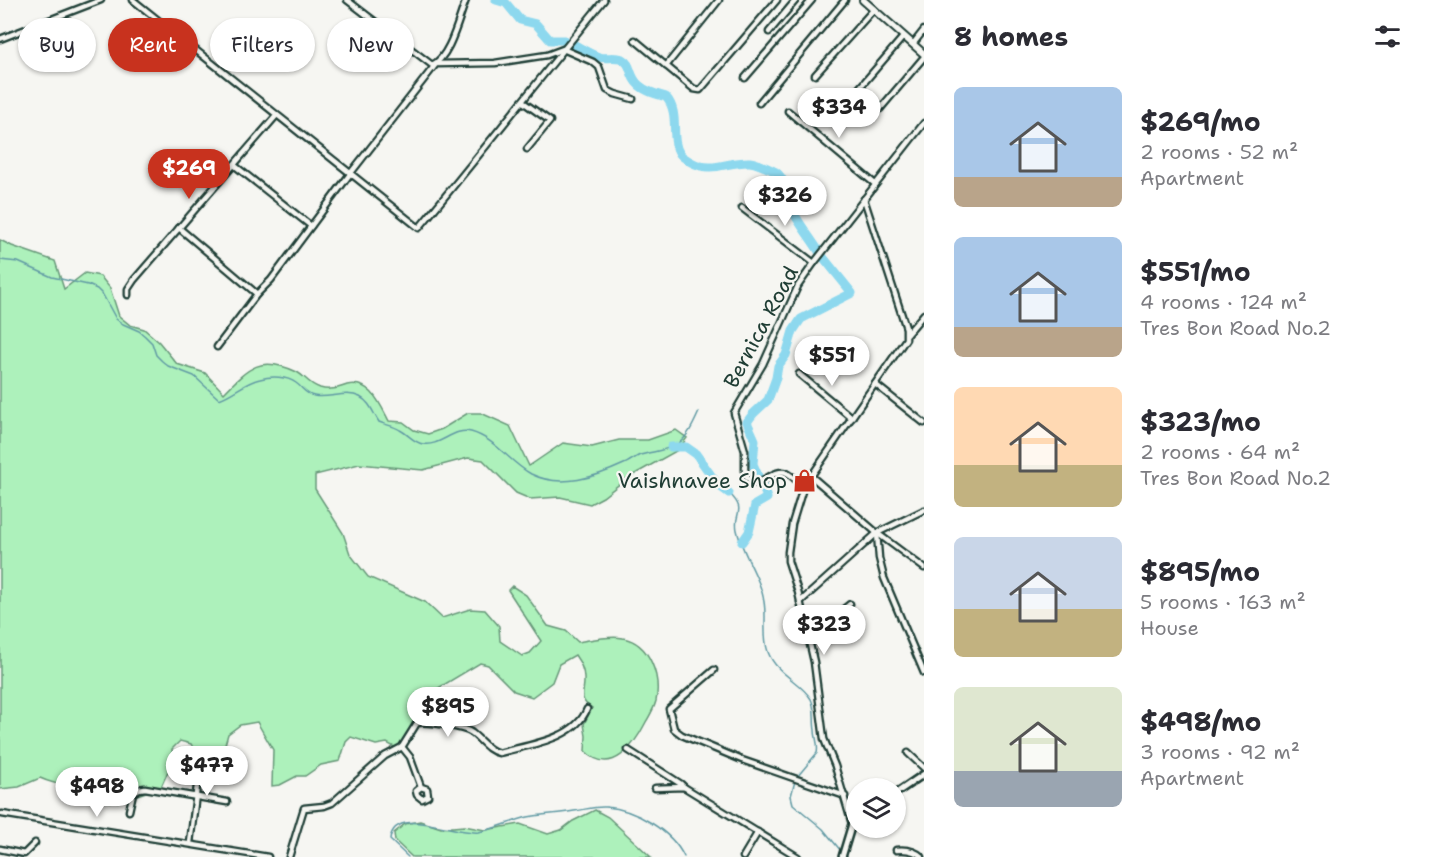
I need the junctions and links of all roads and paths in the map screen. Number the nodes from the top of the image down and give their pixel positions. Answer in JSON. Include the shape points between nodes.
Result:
{"nodes":[{"id":1,"x":101,"y":0,"type":"edge"},
{"id":2,"x":133,"y":0,"type":"edge"},
{"id":3,"x":347,"y":0,"type":"edge"},
{"id":4,"x":466,"y":0,"type":"edge"},
{"id":5,"x":603,"y":0,"type":"edge"},
{"id":6,"x":719,"y":0,"type":"edge"},
{"id":7,"x":777,"y":0,"type":"edge"},
{"id":8,"x":796,"y":0,"type":"edge"},
{"id":9,"x":812,"y":0,"type":"edge"},
{"id":10,"x":845,"y":0,"type":"edge"},
{"id":11,"x":865,"y":1,"type":"edge"},
{"id":12,"x":874,"y":9,"type":"junction"},
{"id":13,"x":924,"y":30,"type":"edge"},
{"id":14,"x":769,"y":32,"type":"dead end"},
{"id":15,"x":904,"y":36,"type":"junction"},
{"id":16,"x":0,"y":39,"type":"edge"},
{"id":17,"x":635,"y":40,"type":"dead end"},
{"id":18,"x":913,"y":44,"type":"junction"},
{"id":19,"x":562,"y":49,"type":"junction"},
{"id":20,"x":924,"y":56,"type":"edge"},
{"id":21,"x":436,"y":64,"type":"junction"},
{"id":22,"x":666,"y":66,"type":"junction"},
{"id":23,"x":815,"y":75,"type":"dead end"},
{"id":24,"x":745,"y":78,"type":"dead end"},
{"id":25,"x":633,"y":99,"type":"dead end"},
{"id":26,"x":849,"y":100,"type":"dead end"},
{"id":27,"x":523,"y":102,"type":"junction"},
{"id":28,"x":759,"y":103,"type":"dead end"},
{"id":29,"x":880,"y":109,"type":"dead end"},
{"id":30,"x":788,"y":111,"type":"dead end"},
{"id":31,"x":276,"y":116,"type":"junction"},
{"id":32,"x":924,"y":123,"type":"edge"},
{"id":33,"x":527,"y":148,"type":"dead end"},
{"id":34,"x":234,"y":165,"type":"junction"},
{"id":35,"x":350,"y":174,"type":"junction"},
{"id":36,"x":875,"y":184,"type":"junction"},
{"id":37,"x":864,"y":199,"type":"junction"},
{"id":38,"x":742,"y":208,"type":"dead end"},
{"id":39,"x":311,"y":226,"type":"junction"},
{"id":40,"x":179,"y":228,"type":"junction"},
{"id":41,"x":814,"y":263,"type":"junction"},
{"id":42,"x":128,"y":294,"type":"dead end"},
{"id":43,"x":257,"y":294,"type":"junction"},
{"id":44,"x":924,"y":314,"type":"edge"},
{"id":45,"x":907,"y":334,"type":"junction"},
{"id":46,"x":217,"y":347,"type":"dead end"},
{"id":47,"x":799,"y":374,"type":"dead end"},
{"id":48,"x":875,"y":384,"type":"junction"},
{"id":49,"x":852,"y":418,"type":"junction"},
{"id":50,"x":924,"y":423,"type":"edge"},
{"id":51,"x":811,"y":476,"type":"junction"},
{"id":52,"x":803,"y":488,"type":"junction"},
{"id":53,"x":924,"y":510,"type":"edge"},
{"id":54,"x":877,"y":533,"type":"junction"},
{"id":55,"x":924,"y":568,"type":"edge"},
{"id":56,"x":800,"y":602,"type":"junction"},
{"id":57,"x":850,"y":604,"type":"dead end"},
{"id":58,"x":808,"y":636,"type":"junction"},
{"id":59,"x":714,"y":670,"type":"dead end"},
{"id":60,"x":924,"y":673,"type":"edge"},
{"id":61,"x":587,"y":709,"type":"dead end"},
{"id":62,"x":402,"y":747,"type":"junction"},
{"id":63,"x":628,"y":750,"type":"dead end"},
{"id":64,"x":908,"y":753,"type":"dead end"},
{"id":65,"x":233,"y":762,"type":"dead end"},
{"id":66,"x":924,"y":768,"type":"edge"},
{"id":67,"x":924,"y":774,"type":"edge"},
{"id":68,"x":906,"y":786,"type":"edge"},
{"id":69,"x":421,"y":787,"type":"dead end"},
{"id":70,"x":654,"y":788,"type":"dead end"},
{"id":71,"x":684,"y":788,"type":"junction"},
{"id":72,"x":844,"y":796,"type":"junction"},
{"id":73,"x":195,"y":798,"type":"junction"},
{"id":74,"x":846,"y":801,"type":"edge"},
{"id":75,"x":227,"y":802,"type":"dead end"},
{"id":76,"x":129,"y":811,"type":"dead end"},
{"id":77,"x":2,"y":814,"type":"dead end"},
{"id":78,"x":758,"y":832,"type":"junction"},
{"id":79,"x":849,"y":838,"type":"edge"},
{"id":80,"x":35,"y":843,"type":"dead end"},
{"id":81,"x":190,"y":843,"type":"junction"},
{"id":82,"x":0,"y":849,"type":"edge"},
{"id":83,"x":896,"y":850,"type":"dead end"},
{"id":84,"x":843,"y":855,"type":"edge"},
{"id":85,"x":268,"y":857,"type":"edge"},
{"id":86,"x":289,"y":857,"type":"edge"},
{"id":87,"x":743,"y":857,"type":"edge"},
{"id":88,"x":798,"y":857,"type":"edge"},
{"id":89,"x":922,"y":857,"type":"edge"}],
"edges":[{"from":1,"to":16,"type":"street"},
{"from":2,"to":31,"type":"street"},
{"from":3,"to":21,"type":"street","via":[[423,60]]},
{"from":4,"to":21,"type":"street","via":[[454,33]]},
{"from":5,"to":19,"type":"street"},
{"from":6,"to":22,"type":"street"},
{"from":7,"to":22,"type":"street","via":[[698,90]]},
{"from":8,"to":14,"type":"street"},
{"from":9,"to":24,"type":"street"},
{"from":10,"to":28,"type":"street"},
{"from":11,"to":12,"type":"main road"},
{"from":12,"to":15,"type":"main road"},
{"from":12,"to":23,"type":"street"},
{"from":13,"to":18,"type":"street"},
{"from":15,"to":18,"type":"main road"},
{"from":15,"to":26,"type":"street"},
{"from":17,"to":22,"type":"street"},
{"from":18,"to":20,"type":"main road"},
{"from":19,"to":21,"type":"street","via":[[495,63]]},
{"from":19,"to":25,"type":"street","via":[[594,62],[607,90]]},
{"from":19,"to":27,"type":"street"},
{"from":20,"to":29,"type":"street"},
{"from":21,"to":35,"type":"street"},
{"from":27,"to":33,"type":"street","via":[[549,121]]},
{"from":27,"to":35,"type":"street","via":[[419,228]]},
{"from":30,"to":36,"type":"street"},
{"from":31,"to":34,"type":"street"},
{"from":31,"to":35,"type":"street"},
{"from":32,"to":36,"type":"street","name":"Bernica Road"},
{"from":34,"to":39,"type":"street"},
{"from":34,"to":40,"type":"street"},
{"from":35,"to":39,"type":"street"},
{"from":36,"to":37,"type":"street","name":"Bernica Road"},
{"from":37,"to":41,"type":"street","name":"Bernica Road"},
{"from":37,"to":45,"type":"street"},
{"from":38,"to":41,"type":"street"},
{"from":39,"to":43,"type":"street"},
{"from":40,"to":42,"type":"street","via":[[134,280]]},
{"from":40,"to":43,"type":"street"},
{"from":41,"to":52,"type":"street","name":"Bernica Road","via":[[798,286],[763,364],[734,413],[745,451],[747,478],[756,483],[776,471],[784,471]]},
{"from":43,"to":46,"type":"street"},
{"from":44,"to":45,"type":"street"},
{"from":45,"to":48,"type":"street"},
{"from":47,"to":49,"type":"street"},
{"from":48,"to":49,"type":"street"},
{"from":48,"to":50,"type":"street"},
{"from":49,"to":51,"type":"street"},
{"from":51,"to":52,"type":"street"},
{"from":51,"to":54,"type":"street"},
{"from":52,"to":56,"type":"street","via":[[788,552]]},
{"from":53,"to":54,"type":"street"},
{"from":54,"to":55,"type":"street"},
{"from":54,"to":56,"type":"street"},
{"from":54,"to":60,"type":"street","via":[[884,578]]},
{"from":56,"to":58,"type":"street"},
{"from":57,"to":58,"type":"street"},
{"from":58,"to":72,"type":"street","via":[[824,739]]},
{"from":59,"to":72,"type":"street","via":[[669,709],[674,729]]},
{"from":61,"to":62,"type":"street","via":[[582,721],[556,736],[499,753],[469,731],[425,722],[417,723]]},
{"from":62,"to":69,"type":"street"},
{"from":62,"to":86,"type":"street","via":[[385,756],[332,803],[304,808]]},
{"from":63,"to":71,"type":"street"},
{"from":64,"to":66,"type":"street"},
{"from":65,"to":73,"type":"street","via":[[203,759]]},
{"from":67,"to":68,"type":"street"},
{"from":70,"to":71,"type":"street"},
{"from":71,"to":78,"type":"street"},
{"from":72,"to":74,"type":"street"},
{"from":73,"to":75,"type":"street"},
{"from":73,"to":76,"type":"street","via":[[139,789],[133,793]]},
{"from":73,"to":81,"type":"street"},
{"from":77,"to":81,"type":"street"},
{"from":78,"to":87,"type":"street"},
{"from":78,"to":88,"type":"street"},
{"from":79,"to":84,"type":"street"},
{"from":80,"to":82,"type":"street","via":[[24,855]]},
{"from":81,"to":85,"type":"street"},
{"from":83,"to":89,"type":"street","via":[[909,850]]}]}
